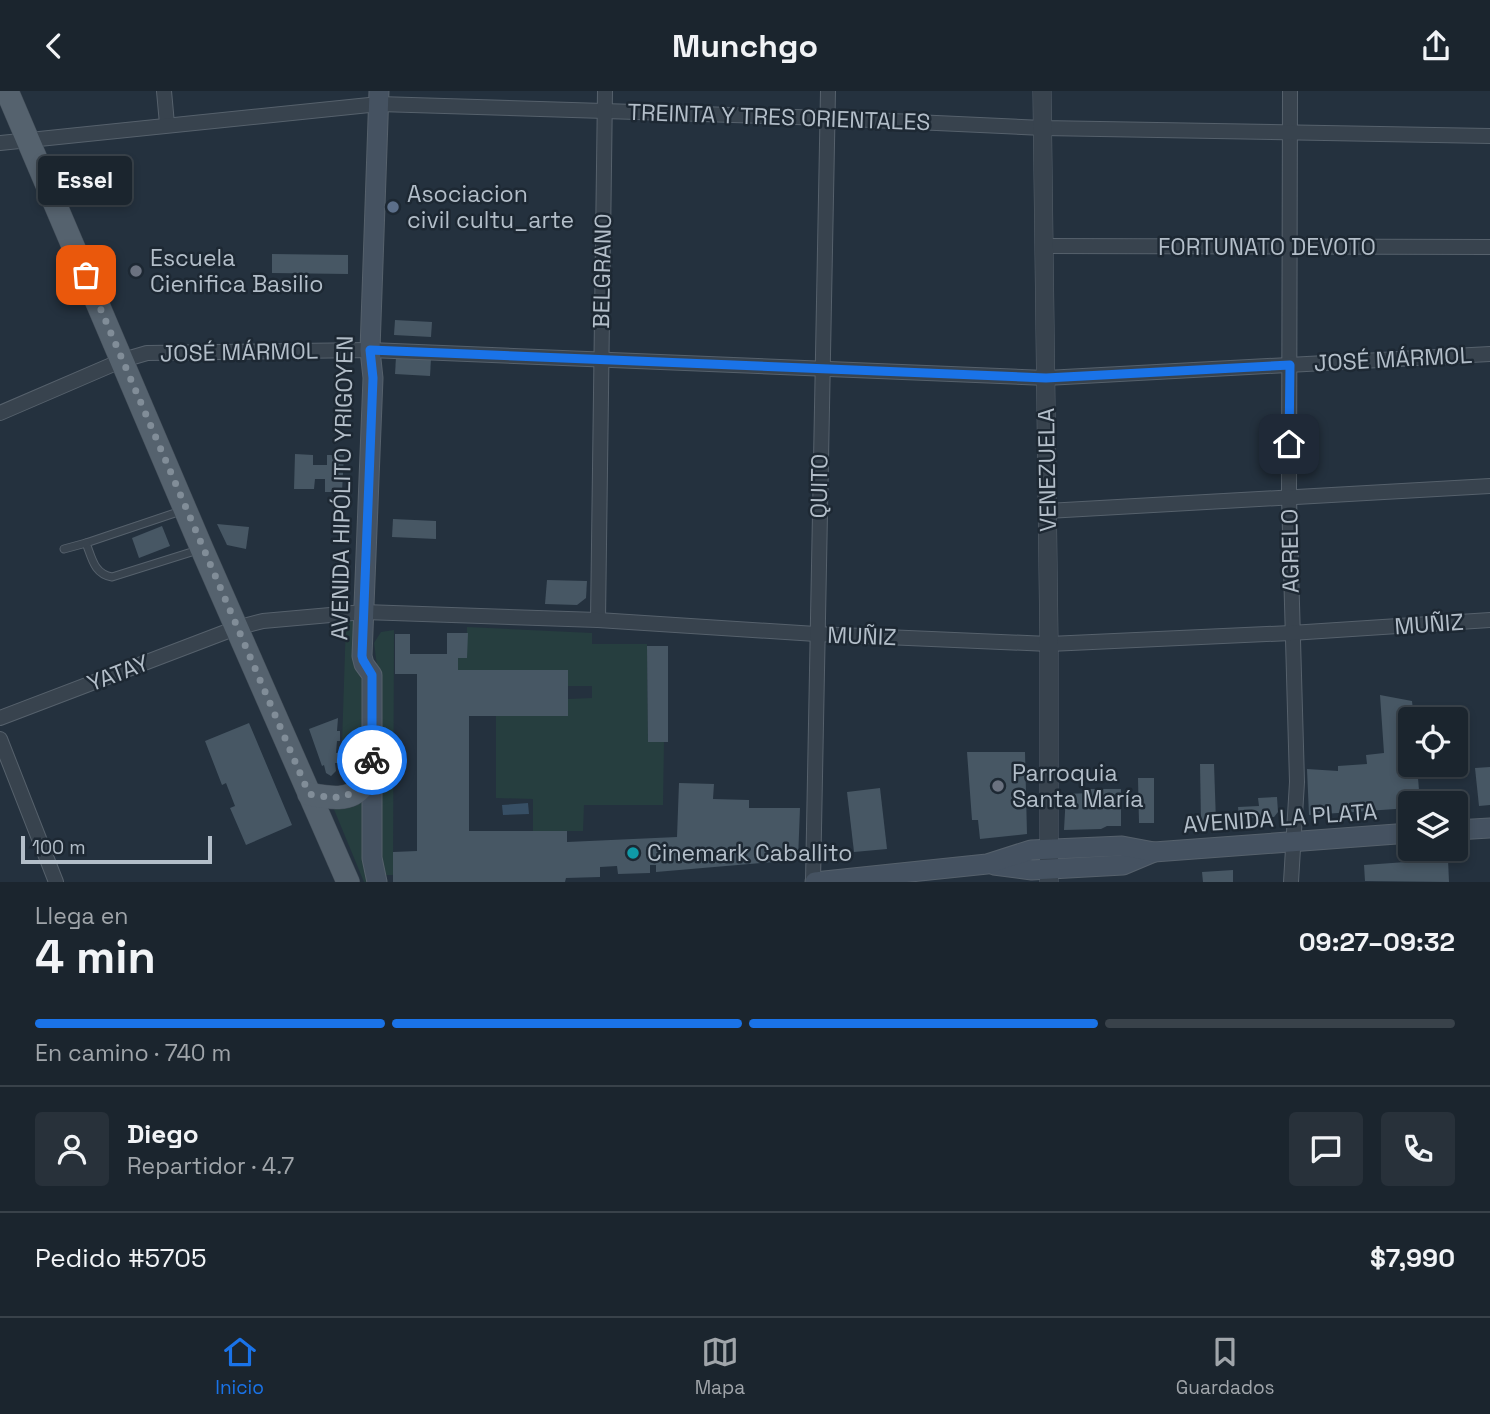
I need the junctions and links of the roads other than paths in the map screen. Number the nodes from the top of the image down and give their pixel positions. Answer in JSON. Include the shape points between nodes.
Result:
{"nodes":[{"id":1,"x":7,"y":91,"type":"edge"},
{"id":2,"x":164,"y":91,"type":"edge"},
{"id":3,"x":605,"y":91,"type":"edge"},
{"id":4,"x":828,"y":91,"type":"edge"},
{"id":5,"x":1042,"y":91,"type":"edge"},
{"id":6,"x":1290,"y":91,"type":"edge"},
{"id":7,"x":379,"y":97,"type":"edge"},
{"id":8,"x":604,"y":110,"type":"junction"},
{"id":9,"x":828,"y":118,"type":"junction"},
{"id":10,"x":167,"y":124,"type":"junction"},
{"id":11,"x":1043,"y":128,"type":"junction"},
{"id":12,"x":1290,"y":133,"type":"junction"},
{"id":13,"x":1490,"y":136,"type":"edge"},
{"id":14,"x":27,"y":140,"type":"junction"},
{"id":15,"x":0,"y":143,"type":"edge"},
{"id":16,"x":1044,"y":246,"type":"junction"},
{"id":17,"x":1290,"y":246,"type":"junction"},
{"id":18,"x":1490,"y":247,"type":"edge"},
{"id":19,"x":370,"y":350,"type":"junction"},
{"id":20,"x":1490,"y":354,"type":"edge"},
{"id":21,"x":122,"y":360,"type":"junction"},
{"id":22,"x":601,"y":361,"type":"junction"},
{"id":23,"x":1290,"y":365,"type":"junction"},
{"id":24,"x":822,"y":370,"type":"junction"},
{"id":25,"x":1046,"y":378,"type":"junction"},
{"id":26,"x":0,"y":413,"type":"edge"},
{"id":27,"x":1490,"y":486,"type":"edge"},
{"id":28,"x":1289,"y":497,"type":"junction"},
{"id":29,"x":186,"y":510,"type":"junction"},
{"id":30,"x":1047,"y":511,"type":"junction"},
{"id":31,"x":86,"y":543,"type":"junction"},
{"id":32,"x":64,"y":549,"type":"dead end"},
{"id":33,"x":202,"y":549,"type":"junction"},
{"id":34,"x":364,"y":612,"type":"junction"},
{"id":35,"x":598,"y":620,"type":"junction"},
{"id":36,"x":1490,"y":620,"type":"edge"},
{"id":37,"x":236,"y":628,"type":"junction"},
{"id":38,"x":1291,"y":632,"type":"junction"},
{"id":39,"x":816,"y":634,"type":"junction"},
{"id":40,"x":1049,"y":644,"type":"junction"},
{"id":41,"x":0,"y":718,"type":"edge"},
{"id":42,"x":0,"y":739,"type":"edge"},
{"id":43,"x":372,"y":765,"type":"junction"},
{"id":44,"x":309,"y":794,"type":"junction"},
{"id":45,"x":1490,"y":828,"type":"edge"},
{"id":46,"x":1468,"y":829,"type":"edge"},
{"id":47,"x":1398,"y":834,"type":"edge"},
{"id":48,"x":1292,"y":842,"type":"junction"},
{"id":49,"x":1048,"y":867,"type":"edge"},
{"id":50,"x":56,"y":882,"type":"edge"},
{"id":51,"x":348,"y":882,"type":"edge"},
{"id":52,"x":377,"y":882,"type":"edge"},
{"id":53,"x":814,"y":882,"type":"edge"},
{"id":54,"x":1291,"y":882,"type":"edge"}],
"edges":[{"from":1,"to":14,"type":"main road"},
{"from":2,"to":10,"type":"street"},
{"from":3,"to":8,"type":"street","name":"BELGRANO"},
{"from":4,"to":9,"type":"street","name":"QUITO"},
{"from":5,"to":11,"type":"street","name":"VENEZUELA"},
{"from":6,"to":12,"type":"street","name":"AGRELO"},
{"from":7,"to":8,"type":"street","name":"TREINTA Y TRES ORIENTALES"},
{"from":7,"to":10,"type":"street","name":"TREINTA Y TRES ORIENTALES"},
{"from":7,"to":19,"type":"main road","name":"AVENIDA HIPÓLITO YRIGOYEN"},
{"from":8,"to":9,"type":"street","name":"TREINTA Y TRES ORIENTALES"},
{"from":8,"to":22,"type":"street","name":"BELGRANO"},
{"from":9,"to":11,"type":"street","name":"TREINTA Y TRES ORIENTALES"},
{"from":9,"to":24,"type":"street","name":"QUITO"},
{"from":10,"to":14,"type":"street","name":"TREINTA Y TRES ORIENTALES"},
{"from":11,"to":12,"type":"street","name":"TREINTA Y TRES ORIENTALES"},
{"from":11,"to":16,"type":"street","name":"VENEZUELA"},
{"from":12,"to":13,"type":"street","name":"TREINTA Y TRES ORIENTALES"},
{"from":12,"to":17,"type":"street","name":"AGRELO"},
{"from":14,"to":15,"type":"street","name":"TREINTA Y TRES ORIENTALES"},
{"from":14,"to":21,"type":"main road"},
{"from":16,"to":17,"type":"street","name":"FORTUNATO DEVOTO"},
{"from":16,"to":25,"type":"street","name":"VENEZUELA"},
{"from":17,"to":18,"type":"street","name":"FORTUNATO DEVOTO"},
{"from":17,"to":23,"type":"street","name":"AGRELO"},
{"from":19,"to":21,"type":"street","name":"JOSÉ MÁRMOL","via":[[147,353]]},
{"from":19,"to":22,"type":"street","name":"JOSÉ MÁRMOL"},
{"from":19,"to":34,"type":"main road","name":"AVENIDA HIPÓLITO YRIGOYEN","via":[[373,378]]},
{"from":20,"to":23,"type":"street","name":"JOSÉ MÁRMOL"},
{"from":21,"to":26,"type":"street","name":"JOSÉ MÁRMOL"},
{"from":21,"to":29,"type":"main road"},
{"from":22,"to":24,"type":"street","name":"JOSÉ MÁRMOL"},
{"from":22,"to":35,"type":"street","name":"BELGRANO"},
{"from":23,"to":25,"type":"street","name":"JOSÉ MÁRMOL"},
{"from":23,"to":28,"type":"street","name":"AGRELO"},
{"from":24,"to":25,"type":"street","name":"JOSÉ MÁRMOL"},
{"from":24,"to":39,"type":"street","name":"QUITO"},
{"from":25,"to":30,"type":"street","name":"VENEZUELA"},
{"from":27,"to":28,"type":"street"},
{"from":28,"to":30,"type":"street"},
{"from":28,"to":38,"type":"street","name":"AGRELO"},
{"from":29,"to":31,"type":"lane"},
{"from":29,"to":33,"type":"main road"},
{"from":30,"to":40,"type":"street","name":"VENEZUELA"},
{"from":31,"to":32,"type":"lane"},
{"from":31,"to":33,"type":"lane","via":[[97,571],[112,577]]},
{"from":33,"to":37,"type":"main road"},
{"from":34,"to":35,"type":"street","name":"MUÑIZ"},
{"from":34,"to":37,"type":"street","name":"MUÑIZ","via":[[263,621]]},
{"from":34,"to":43,"type":"main road","name":"AVENIDA HIPÓLITO YRIGOYEN","via":[[363,660],[372,675]]},
{"from":35,"to":39,"type":"street","name":"MUÑIZ"},
{"from":36,"to":38,"type":"street","name":"MUÑIZ"},
{"from":37,"to":41,"type":"street","name":"YATAY"},
{"from":37,"to":44,"type":"main road"},
{"from":38,"to":40,"type":"street","name":"MUÑIZ"},
{"from":38,"to":48,"type":"street","name":"AGRELO","via":[[1297,782]]},
{"from":39,"to":40,"type":"street","name":"MUÑIZ"},
{"from":39,"to":53,"type":"street","name":"QUITO"},
{"from":40,"to":49,"type":"street","name":"VENEZUELA"},
{"from":42,"to":50,"type":"street"},
{"from":43,"to":44,"type":"main road","via":[[362,785],[348,795]]},
{"from":43,"to":52,"type":"main road","name":"AVENIDA HIPÓLITO YRIGOYEN","via":[[372,858]]},
{"from":44,"to":51,"type":"main road"},
{"from":45,"to":46,"type":"main road"},
{"from":47,"to":48,"type":"main road","name":"AVENIDA LA PLATA"},
{"from":48,"to":49,"type":"main road","name":"AVENIDA LA PLATA","via":[[1154,852],[1122,845]]},
{"from":48,"to":54,"type":"street","name":"AGRELO"},
{"from":49,"to":53,"type":"main road","name":"AVENIDA LA PLATA","via":[[1031,850],[987,865]]}]}
